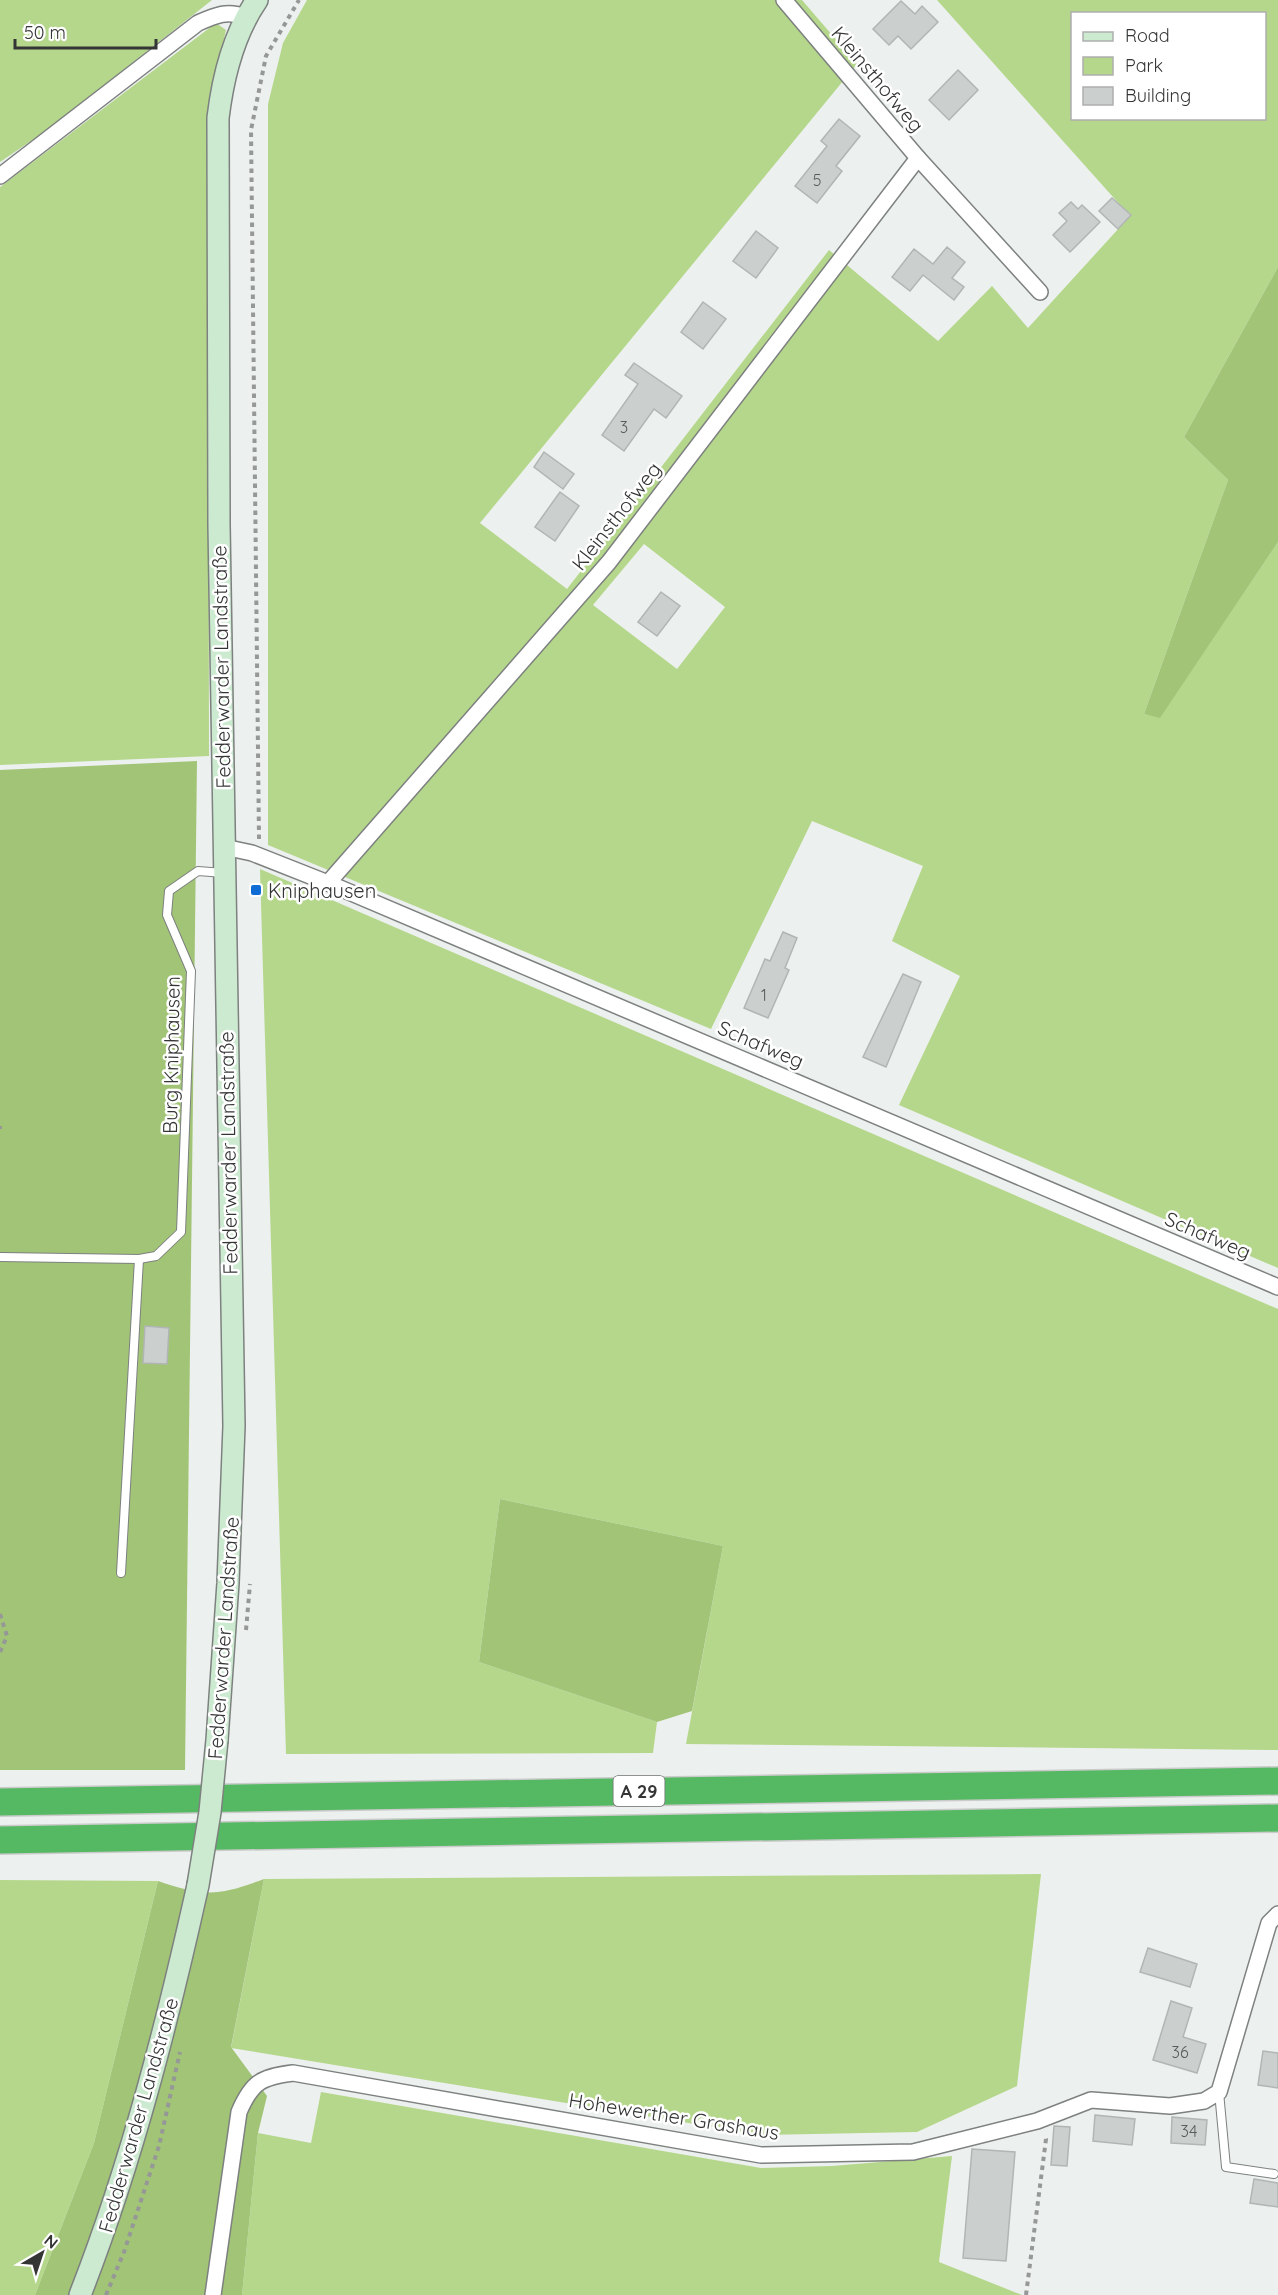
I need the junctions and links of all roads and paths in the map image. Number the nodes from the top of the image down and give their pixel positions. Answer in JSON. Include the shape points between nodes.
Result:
{"nodes":[{"id":1,"x":299,"y":0,"type":"edge"},
{"id":2,"x":784,"y":0,"type":"edge"},
{"id":3,"x":252,"y":8,"type":"edge"},
{"id":4,"x":918,"y":158,"type":"junction"},
{"id":5,"x":0,"y":176,"type":"edge"},
{"id":6,"x":1040,"y":292,"type":"dead end"},
{"id":7,"x":224,"y":847,"type":"junction"},
{"id":8,"x":252,"y":853,"type":"junction"},
{"id":9,"x":224,"y":873,"type":"junction"},
{"id":10,"x":328,"y":883,"type":"junction"},
{"id":11,"x":0,"y":1257,"type":"edge"},
{"id":12,"x":139,"y":1259,"type":"junction"},
{"id":13,"x":1278,"y":1287,"type":"edge"},
{"id":14,"x":121,"y":1573,"type":"dead end"},
{"id":15,"x":0,"y":1614,"type":"edge"},
{"id":16,"x":0,"y":1652,"type":"edge"},
{"id":17,"x":1278,"y":1781,"type":"edge"},
{"id":18,"x":0,"y":1802,"type":"edge"},
{"id":19,"x":1278,"y":1818,"type":"edge"},
{"id":20,"x":0,"y":1840,"type":"edge"},
{"id":21,"x":1278,"y":1914,"type":"edge"},
{"id":22,"x":1219,"y":2092,"type":"junction"},
{"id":23,"x":1037,"y":2121,"type":"junction"},
{"id":24,"x":1274,"y":2174,"type":"dead end"},
{"id":25,"x":80,"y":2295,"type":"edge"},
{"id":26,"x":213,"y":2295,"type":"edge"},
{"id":27,"x":1026,"y":2295,"type":"edge"}],
"edges":[{"from":1,"to":8,"type":"path","via":[[266,56],[251,130],[259,838]]},
{"from":2,"to":4,"type":"street","name":"Kleinsthofweg"},
{"from":3,"to":5,"type":"street","via":[[218,14],[198,23]]},
{"from":3,"to":7,"type":"street","name":"Fedderwarder Landstraße","via":[[231,53],[218,118]]},
{"from":4,"to":6,"type":"street","name":"Kleinsthofweg"},
{"from":4,"to":10,"type":"street","name":"Kleinsthofweg","via":[[609,562]]},
{"from":7,"to":8,"type":"street","name":"Schafweg"},
{"from":7,"to":9,"type":"street","name":"Fedderwarder Landstraße"},
{"from":8,"to":10,"type":"street","name":"Schafweg"},
{"from":9,"to":12,"type":"lane","name":"Burg Kniphausen","via":[[198,871],[170,891],[167,915],[191,971],[181,1232],[156,1256]]},
{"from":9,"to":25,"type":"street","name":"Fedderwarder Landstraße","bridge":true,"via":[[234,1426],[217,1740],[198,1885],[170,2011],[136,2136]]},
{"from":10,"to":13,"type":"street","name":"Schafweg"},
{"from":11,"to":12,"type":"lane","name":"Burg Kniphausen"},
{"from":12,"to":14,"type":"lane"},
{"from":15,"to":16,"type":"path","via":[[6,1636]]},
{"from":17,"to":18,"type":"highway","number":"A 29"},
{"from":19,"to":20,"type":"highway","number":"A 29"},
{"from":21,"to":22,"type":"street","via":[[1269,1923]]},
{"from":22,"to":23,"type":"street","name":"Hohewerther Grashaus","via":[[1204,2101],[1170,2106],[1091,2100]]},
{"from":22,"to":24,"type":"lane","via":[[1226,2168]]},
{"from":23,"to":26,"type":"street","name":"Hohewerther Grashaus","via":[[913,2152],[761,2155],[294,2073],[267,2076],[248,2091],[239,2112]]},
{"from":23,"to":27,"type":"path","via":[[1046,2139]]}]}
